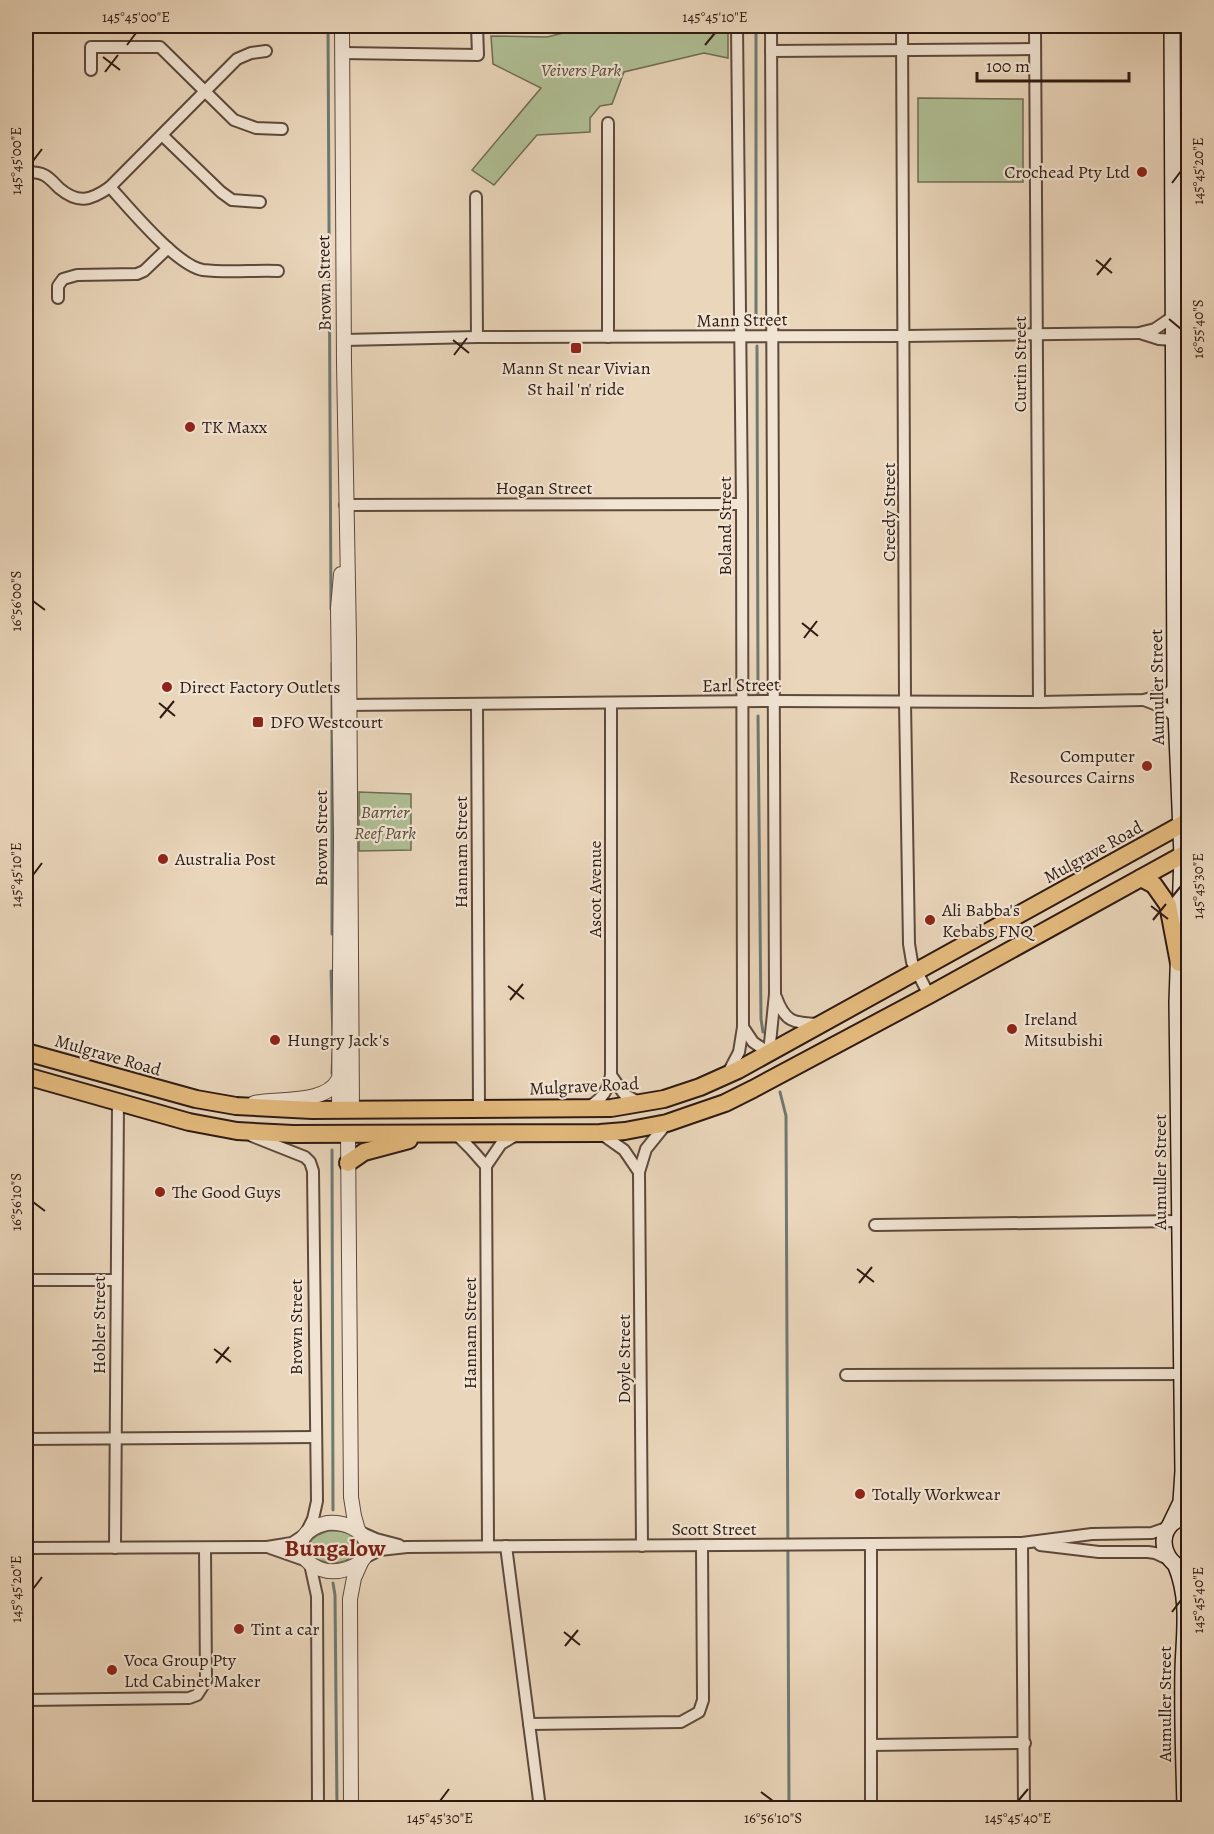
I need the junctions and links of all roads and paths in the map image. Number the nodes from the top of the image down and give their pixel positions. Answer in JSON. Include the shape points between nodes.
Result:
{"nodes":[{"id":1,"x":342,"y":26,"type":"edge"},
{"id":2,"x":477,"y":26,"type":"edge"},
{"id":3,"x":736,"y":26,"type":"edge"},
{"id":4,"x":771,"y":26,"type":"edge"},
{"id":5,"x":902,"y":26,"type":"edge"},
{"id":6,"x":1035,"y":26,"type":"edge"},
{"id":7,"x":1172,"y":28,"type":"edge"},
{"id":8,"x":1035,"y":49,"type":"junction"},
{"id":9,"x":902,"y":50,"type":"junction"},
{"id":10,"x":266,"y":51,"type":"dead end"},
{"id":11,"x":771,"y":51,"type":"junction"},
{"id":12,"x":342,"y":53,"type":"junction"},
{"id":13,"x":91,"y":70,"type":"dead end"},
{"id":14,"x":205,"y":92,"type":"junction"},
{"id":15,"x":608,"y":123,"type":"dead end"},
{"id":16,"x":282,"y":129,"type":"dead end"},
{"id":17,"x":162,"y":135,"type":"junction"},
{"id":18,"x":26,"y":172,"type":"edge"},
{"id":19,"x":110,"y":187,"type":"junction"},
{"id":20,"x":476,"y":197,"type":"dead end"},
{"id":21,"x":260,"y":202,"type":"dead end"},
{"id":22,"x":168,"y":248,"type":"junction"},
{"id":23,"x":278,"y":271,"type":"dead end"},
{"id":24,"x":1188,"y":286,"type":"edge"},
{"id":25,"x":58,"y":298,"type":"dead end"},
{"id":26,"x":1174,"y":316,"type":"junction"},
{"id":27,"x":1036,"y":333,"type":"junction"},
{"id":28,"x":1139,"y":333,"type":"junction"},
{"id":29,"x":771,"y":336,"type":"junction"},
{"id":30,"x":905,"y":336,"type":"junction"},
{"id":31,"x":477,"y":337,"type":"junction"},
{"id":32,"x":608,"y":337,"type":"junction"},
{"id":33,"x":741,"y":337,"type":"junction"},
{"id":34,"x":344,"y":340,"type":"junction"},
{"id":35,"x":1174,"y":340,"type":"junction"},
{"id":36,"x":742,"y":504,"type":"junction"},
{"id":37,"x":345,"y":505,"type":"junction"},
{"id":38,"x":1182,"y":633,"type":"edge"},
{"id":39,"x":1175,"y":687,"type":"junction"},
{"id":40,"x":1144,"y":700,"type":"junction"},
{"id":41,"x":773,"y":701,"type":"junction"},
{"id":42,"x":742,"y":702,"type":"junction"},
{"id":43,"x":905,"y":702,"type":"junction"},
{"id":44,"x":1039,"y":702,"type":"junction"},
{"id":45,"x":477,"y":704,"type":"junction"},
{"id":46,"x":611,"y":704,"type":"junction"},
{"id":47,"x":344,"y":705,"type":"junction"},
{"id":48,"x":1176,"y":718,"type":"junction"},
{"id":49,"x":1185,"y":823,"type":"edge"},
{"id":50,"x":1185,"y":854,"type":"edge"},
{"id":51,"x":1141,"y":878,"type":"junction"},
{"id":52,"x":1179,"y":963,"type":"junction"},
{"id":53,"x":917,"y":972,"type":"junction"},
{"id":54,"x":775,"y":994,"type":"junction"},
{"id":55,"x":929,"y":995,"type":"junction"},
{"id":56,"x":822,"y":1024,"type":"junction"},
{"id":57,"x":743,"y":1026,"type":"junction"},
{"id":58,"x":1188,"y":1026,"type":"edge"},
{"id":59,"x":26,"y":1052,"type":"edge"},
{"id":60,"x":769,"y":1053,"type":"junction"},
{"id":61,"x":611,"y":1075,"type":"junction"},
{"id":62,"x":26,"y":1076,"type":"edge"},
{"id":63,"x":727,"y":1076,"type":"junction"},
{"id":64,"x":338,"y":1080,"type":"junction"},
{"id":65,"x":1178,"y":1094,"type":"junction"},
{"id":66,"x":117,"y":1102,"type":"junction"},
{"id":67,"x":642,"y":1104,"type":"junction"},
{"id":68,"x":236,"y":1106,"type":"junction"},
{"id":69,"x":479,"y":1109,"type":"junction"},
{"id":70,"x":584,"y":1109,"type":"junction"},
{"id":71,"x":346,"y":1110,"type":"junction"},
{"id":72,"x":667,"y":1123,"type":"junction"},
{"id":73,"x":237,"y":1131,"type":"junction"},
{"id":74,"x":434,"y":1133,"type":"junction"},
{"id":75,"x":455,"y":1133,"type":"junction"},
{"id":76,"x":520,"y":1133,"type":"junction"},
{"id":77,"x":600,"y":1133,"type":"junction"},
{"id":78,"x":348,"y":1135,"type":"junction"},
{"id":79,"x":348,"y":1163,"type":"junction"},
{"id":80,"x":486,"y":1166,"type":"junction"},
{"id":81,"x":639,"y":1172,"type":"junction"},
{"id":82,"x":1179,"y":1221,"type":"junction"},
{"id":83,"x":874,"y":1225,"type":"dead end"},
{"id":84,"x":116,"y":1280,"type":"junction"},
{"id":85,"x":26,"y":1281,"type":"edge"},
{"id":86,"x":1181,"y":1374,"type":"junction"},
{"id":87,"x":846,"y":1375,"type":"dead end"},
{"id":88,"x":316,"y":1437,"type":"junction"},
{"id":89,"x":116,"y":1438,"type":"junction"},
{"id":90,"x":26,"y":1439,"type":"edge"},
{"id":91,"x":351,"y":1497,"type":"junction"},
{"id":92,"x":317,"y":1500,"type":"junction"},
{"id":93,"x":1188,"y":1516,"type":"edge"},
{"id":94,"x":334,"y":1523,"type":"junction"},
{"id":95,"x":1170,"y":1526,"type":"junction"},
{"id":96,"x":359,"y":1531,"type":"junction"},
{"id":97,"x":305,"y":1534,"type":"junction"},
{"id":98,"x":1022,"y":1543,"type":"junction"},
{"id":99,"x":871,"y":1544,"type":"junction"},
{"id":100,"x":702,"y":1545,"type":"junction"},
{"id":101,"x":407,"y":1546,"type":"junction"},
{"id":102,"x":488,"y":1546,"type":"junction"},
{"id":103,"x":506,"y":1546,"type":"junction"},
{"id":104,"x":642,"y":1546,"type":"junction"},
{"id":105,"x":267,"y":1547,"type":"junction"},
{"id":106,"x":26,"y":1548,"type":"edge"},
{"id":107,"x":115,"y":1548,"type":"junction"},
{"id":108,"x":205,"y":1548,"type":"junction"},
{"id":109,"x":363,"y":1559,"type":"junction"},
{"id":110,"x":308,"y":1563,"type":"junction"},
{"id":111,"x":1178,"y":1565,"type":"edge"},
{"id":112,"x":335,"y":1571,"type":"junction"},
{"id":113,"x":317,"y":1596,"type":"junction"},
{"id":114,"x":350,"y":1599,"type":"junction"},
{"id":115,"x":26,"y":1700,"type":"edge"},
{"id":116,"x":528,"y":1724,"type":"junction"},
{"id":117,"x":1025,"y":1743,"type":"junction"},
{"id":118,"x":871,"y":1745,"type":"junction"},
{"id":119,"x":318,"y":1809,"type":"edge"},
{"id":120,"x":351,"y":1809,"type":"edge"},
{"id":121,"x":540,"y":1809,"type":"edge"},
{"id":122,"x":871,"y":1809,"type":"edge"},
{"id":123,"x":1024,"y":1809,"type":"edge"},
{"id":124,"x":1185,"y":1809,"type":"edge"}],
"edges":[{"from":1,"to":12,"type":"street","name":"Brown Street"},
{"from":2,"to":12,"type":"street","via":[[478,55]]},
{"from":3,"to":33,"type":"street","name":"Boland Street"},
{"from":4,"to":11,"type":"street"},
{"from":5,"to":9,"type":"street","name":"Creedy Street"},
{"from":6,"to":8,"type":"street","name":"Curtin Street"},
{"from":7,"to":26,"type":"main road","name":"Aumuller Street"},
{"from":8,"to":9,"type":"street"},
{"from":8,"to":27,"type":"street","name":"Curtin Street"},
{"from":9,"to":11,"type":"street"},
{"from":9,"to":30,"type":"street","name":"Creedy Street"},
{"from":10,"to":14,"type":"street","via":[[237,59]]},
{"from":11,"to":29,"type":"street"},
{"from":12,"to":34,"type":"street","name":"Brown Street"},
{"from":13,"to":14,"type":"street","via":[[91,47],[160,47]]},
{"from":14,"to":16,"type":"street","via":[[234,120],[256,128]]},
{"from":14,"to":17,"type":"street"},
{"from":15,"to":32,"type":"street"},
{"from":17,"to":19,"type":"street"},
{"from":17,"to":21,"type":"street","via":[[232,200]]},
{"from":18,"to":19,"type":"street","via":[[44,175],[77,199],[98,196]]},
{"from":19,"to":22,"type":"street"},
{"from":20,"to":31,"type":"street"},
{"from":22,"to":23,"type":"street","via":[[189,266],[202,270]]},
{"from":22,"to":25,"type":"street","via":[[137,274],[77,275],[63,279],[58,286]]},
{"from":24,"to":35,"type":"main road","via":[[1186,330]]},
{"from":26,"to":28,"type":"street","name":"Mann Street","via":[[1155,329]]},
{"from":26,"to":35,"type":"main road","name":"Aumuller Street"},
{"from":27,"to":28,"type":"street","name":"Mann Street"},
{"from":27,"to":30,"type":"street","name":"Mann Street"},
{"from":27,"to":44,"type":"street","name":"Curtin Street"},
{"from":28,"to":35,"type":"street","name":"Mann Street"},
{"from":29,"to":30,"type":"street","name":"Mann Street"},
{"from":29,"to":33,"type":"street","name":"Mann Street"},
{"from":29,"to":41,"type":"street"},
{"from":30,"to":43,"type":"street","name":"Creedy Street"},
{"from":31,"to":32,"type":"street","name":"Mann Street"},
{"from":31,"to":34,"type":"street","name":"Mann Street"},
{"from":32,"to":33,"type":"street","name":"Mann Street"},
{"from":33,"to":36,"type":"street","name":"Boland Street"},
{"from":34,"to":37,"type":"street","name":"Brown Street"},
{"from":35,"to":38,"type":"main road","name":"Aumuller Street"},
{"from":36,"to":37,"type":"street","name":"Hogan Street"},
{"from":36,"to":42,"type":"street","name":"Boland Street"},
{"from":37,"to":47,"type":"street","name":"Brown Street","via":[[349,579]]},
{"from":38,"to":39,"type":"main road","name":"Aumuller Street"},
{"from":39,"to":40,"type":"street","name":"Earl Street"},
{"from":39,"to":48,"type":"main road","name":"Aumuller Street"},
{"from":40,"to":44,"type":"street","name":"Earl Street"},
{"from":40,"to":48,"type":"street","name":"Earl Street","via":[[1165,708]]},
{"from":41,"to":42,"type":"street","name":"Earl Street"},
{"from":41,"to":43,"type":"street","name":"Earl Street"},
{"from":41,"to":54,"type":"street"},
{"from":42,"to":46,"type":"street","name":"Earl Street"},
{"from":42,"to":57,"type":"street","name":"Boland Street"},
{"from":43,"to":44,"type":"street","name":"Earl Street"},
{"from":43,"to":53,"type":"street","name":"Creedy Street","via":[[909,944]]},
{"from":45,"to":46,"type":"street","name":"Earl Street"},
{"from":45,"to":47,"type":"street","name":"Earl Street"},
{"from":45,"to":69,"type":"street","name":"Hannam Street"},
{"from":46,"to":61,"type":"street","name":"Ascot Avenue"},
{"from":47,"to":64,"type":"street","name":"Brown Street"},
{"from":47,"to":71,"type":"street","name":"Brown Street"},
{"from":48,"to":49,"type":"main road","name":"Aumuller Street"},
{"from":49,"to":50,"type":"main road","name":"Aumuller Street"},
{"from":49,"to":53,"type":"main road","name":"Mulgrave Road"},
{"from":50,"to":51,"type":"main road"},
{"from":50,"to":52,"type":"main road","name":"Aumuller Street"},
{"from":51,"to":52,"type":"main road","via":[[1154,885],[1168,906]]},
{"from":51,"to":55,"type":"main road"},
{"from":52,"to":65,"type":"main road","name":"Aumuller Street"},
{"from":53,"to":55,"type":"street","name":"Creedy Street"},
{"from":53,"to":56,"type":"main road","name":"Mulgrave Road"},
{"from":54,"to":56,"type":"street","via":[[787,1018]]},
{"from":54,"to":60,"type":"street"},
{"from":55,"to":72,"type":"main road","via":[[725,1103]]},
{"from":56,"to":60,"type":"main road","name":"Mulgrave Road"},
{"from":57,"to":60,"type":"street","via":[[751,1040]]},
{"from":57,"to":63,"type":"street","name":"Boland Street","via":[[739,1052]]},
{"from":58,"to":65,"type":"main road"},
{"from":59,"to":68,"type":"main road","name":"Mulgrave Road","via":[[186,1097]]},
{"from":60,"to":63,"type":"main road","name":"Mulgrave Road"},
{"from":61,"to":67,"type":"street","via":[[620,1090]]},
{"from":61,"to":70,"type":"street","name":"Ascot Avenue","via":[[604,1095]]},
{"from":62,"to":66,"type":"main road"},
{"from":63,"to":67,"type":"main road","name":"Mulgrave Road"},
{"from":64,"to":68,"type":"street","via":[[320,1095]]},
{"from":64,"to":71,"type":"street","name":"Brown Street"},
{"from":65,"to":82,"type":"main road","name":"Aumuller Street"},
{"from":66,"to":73,"type":"main road"},
{"from":66,"to":84,"type":"street","name":"Hobler Street"},
{"from":67,"to":70,"type":"main road","name":"Mulgrave Road"},
{"from":68,"to":71,"type":"main road","name":"Mulgrave Road"},
{"from":69,"to":70,"type":"main road","name":"Mulgrave Road"},
{"from":69,"to":71,"type":"main road","name":"Mulgrave Road"},
{"from":71,"to":78,"type":"main road","name":"Brown Street"},
{"from":72,"to":77,"type":"main road"},
{"from":72,"to":81,"type":"street","name":"Doyle Street","via":[[646,1149]]},
{"from":73,"to":78,"type":"main road"},
{"from":73,"to":88,"type":"street","name":"Brown Street","via":[[303,1156],[312,1166]]},
{"from":74,"to":75,"type":"main road"},
{"from":74,"to":78,"type":"main road"},
{"from":74,"to":79,"type":"main road","via":[[366,1151]]},
{"from":75,"to":76,"type":"main road"},
{"from":75,"to":80,"type":"street"},
{"from":76,"to":77,"type":"main road"},
{"from":76,"to":80,"type":"street","via":[[501,1144]]},
{"from":77,"to":81,"type":"street","via":[[624,1150]]},
{"from":78,"to":79,"type":"street","name":"Brown Street"},
{"from":79,"to":91,"type":"street","name":"Brown Street"},
{"from":80,"to":102,"type":"street","name":"Hannam Street"},
{"from":81,"to":104,"type":"street","name":"Doyle Street"},
{"from":82,"to":83,"type":"street"},
{"from":82,"to":86,"type":"main road","name":"Aumuller Street"},
{"from":84,"to":85,"type":"street"},
{"from":84,"to":89,"type":"street","name":"Hobler Street"},
{"from":86,"to":87,"type":"street"},
{"from":86,"to":95,"type":"main road","name":"Aumuller Street","via":[[1183,1486],[1179,1509]]},
{"from":88,"to":89,"type":"street"},
{"from":88,"to":92,"type":"street","name":"Brown Street"},
{"from":89,"to":90,"type":"street"},
{"from":89,"to":107,"type":"street","name":"Hobler Street"},
{"from":91,"to":94,"type":"street","name":"Brown Street","via":[[345,1514]]},
{"from":91,"to":96,"type":"street","name":"Brown Street"},
{"from":92,"to":94,"type":"street","via":[[321,1514]]},
{"from":92,"to":97,"type":"street","name":"Brown Street"},
{"from":93,"to":95,"type":"main road"},
{"from":94,"to":96,"type":"street"},
{"from":94,"to":97,"type":"street","via":[[316,1526]]},
{"from":95,"to":98,"type":"street","name":"Scott Street","via":[[1152,1533],[1092,1534]]},
{"from":95,"to":111,"type":"main road","name":"Aumuller Street","via":[[1164,1549]]},
{"from":96,"to":101,"type":"street","name":"Scott Street"},
{"from":96,"to":109,"type":"street","via":[[367,1545]]},
{"from":97,"to":105,"type":"street","via":[[292,1543]]},
{"from":97,"to":110,"type":"street","via":[[301,1548]]},
{"from":98,"to":99,"type":"street","name":"Scott Street"},
{"from":98,"to":111,"type":"street","name":"Scott Street","via":[[1099,1552],[1148,1552]]},
{"from":98,"to":117,"type":"street"},
{"from":99,"to":100,"type":"street","name":"Scott Street"},
{"from":99,"to":118,"type":"street"},
{"from":100,"to":104,"type":"street","name":"Scott Street"},
{"from":100,"to":116,"type":"street","via":[[703,1700],[699,1712],[681,1722]]},
{"from":101,"to":102,"type":"street","name":"Scott Street"},
{"from":101,"to":109,"type":"street","name":"Scott Street","via":[[380,1550]]},
{"from":102,"to":103,"type":"street","name":"Scott Street"},
{"from":103,"to":104,"type":"street","name":"Scott Street"},
{"from":103,"to":116,"type":"street"},
{"from":105,"to":108,"type":"street"},
{"from":105,"to":110,"type":"street"},
{"from":106,"to":107,"type":"street"},
{"from":107,"to":108,"type":"street"},
{"from":108,"to":115,"type":"street","via":[[206,1681],[197,1695]]},
{"from":109,"to":112,"type":"street","via":[[351,1568]]},
{"from":109,"to":114,"type":"street"},
{"from":110,"to":112,"type":"street"},
{"from":110,"to":113,"type":"street"},
{"from":111,"to":124,"type":"main road","name":"Aumuller Street","via":[[1185,1601]]},
{"from":112,"to":113,"type":"street","via":[[322,1578]]},
{"from":112,"to":114,"type":"street","via":[[345,1579]]},
{"from":113,"to":119,"type":"street"},
{"from":114,"to":120,"type":"street"},
{"from":116,"to":121,"type":"street"},
{"from":117,"to":118,"type":"street"},
{"from":117,"to":123,"type":"street"},
{"from":118,"to":122,"type":"street"}]}
